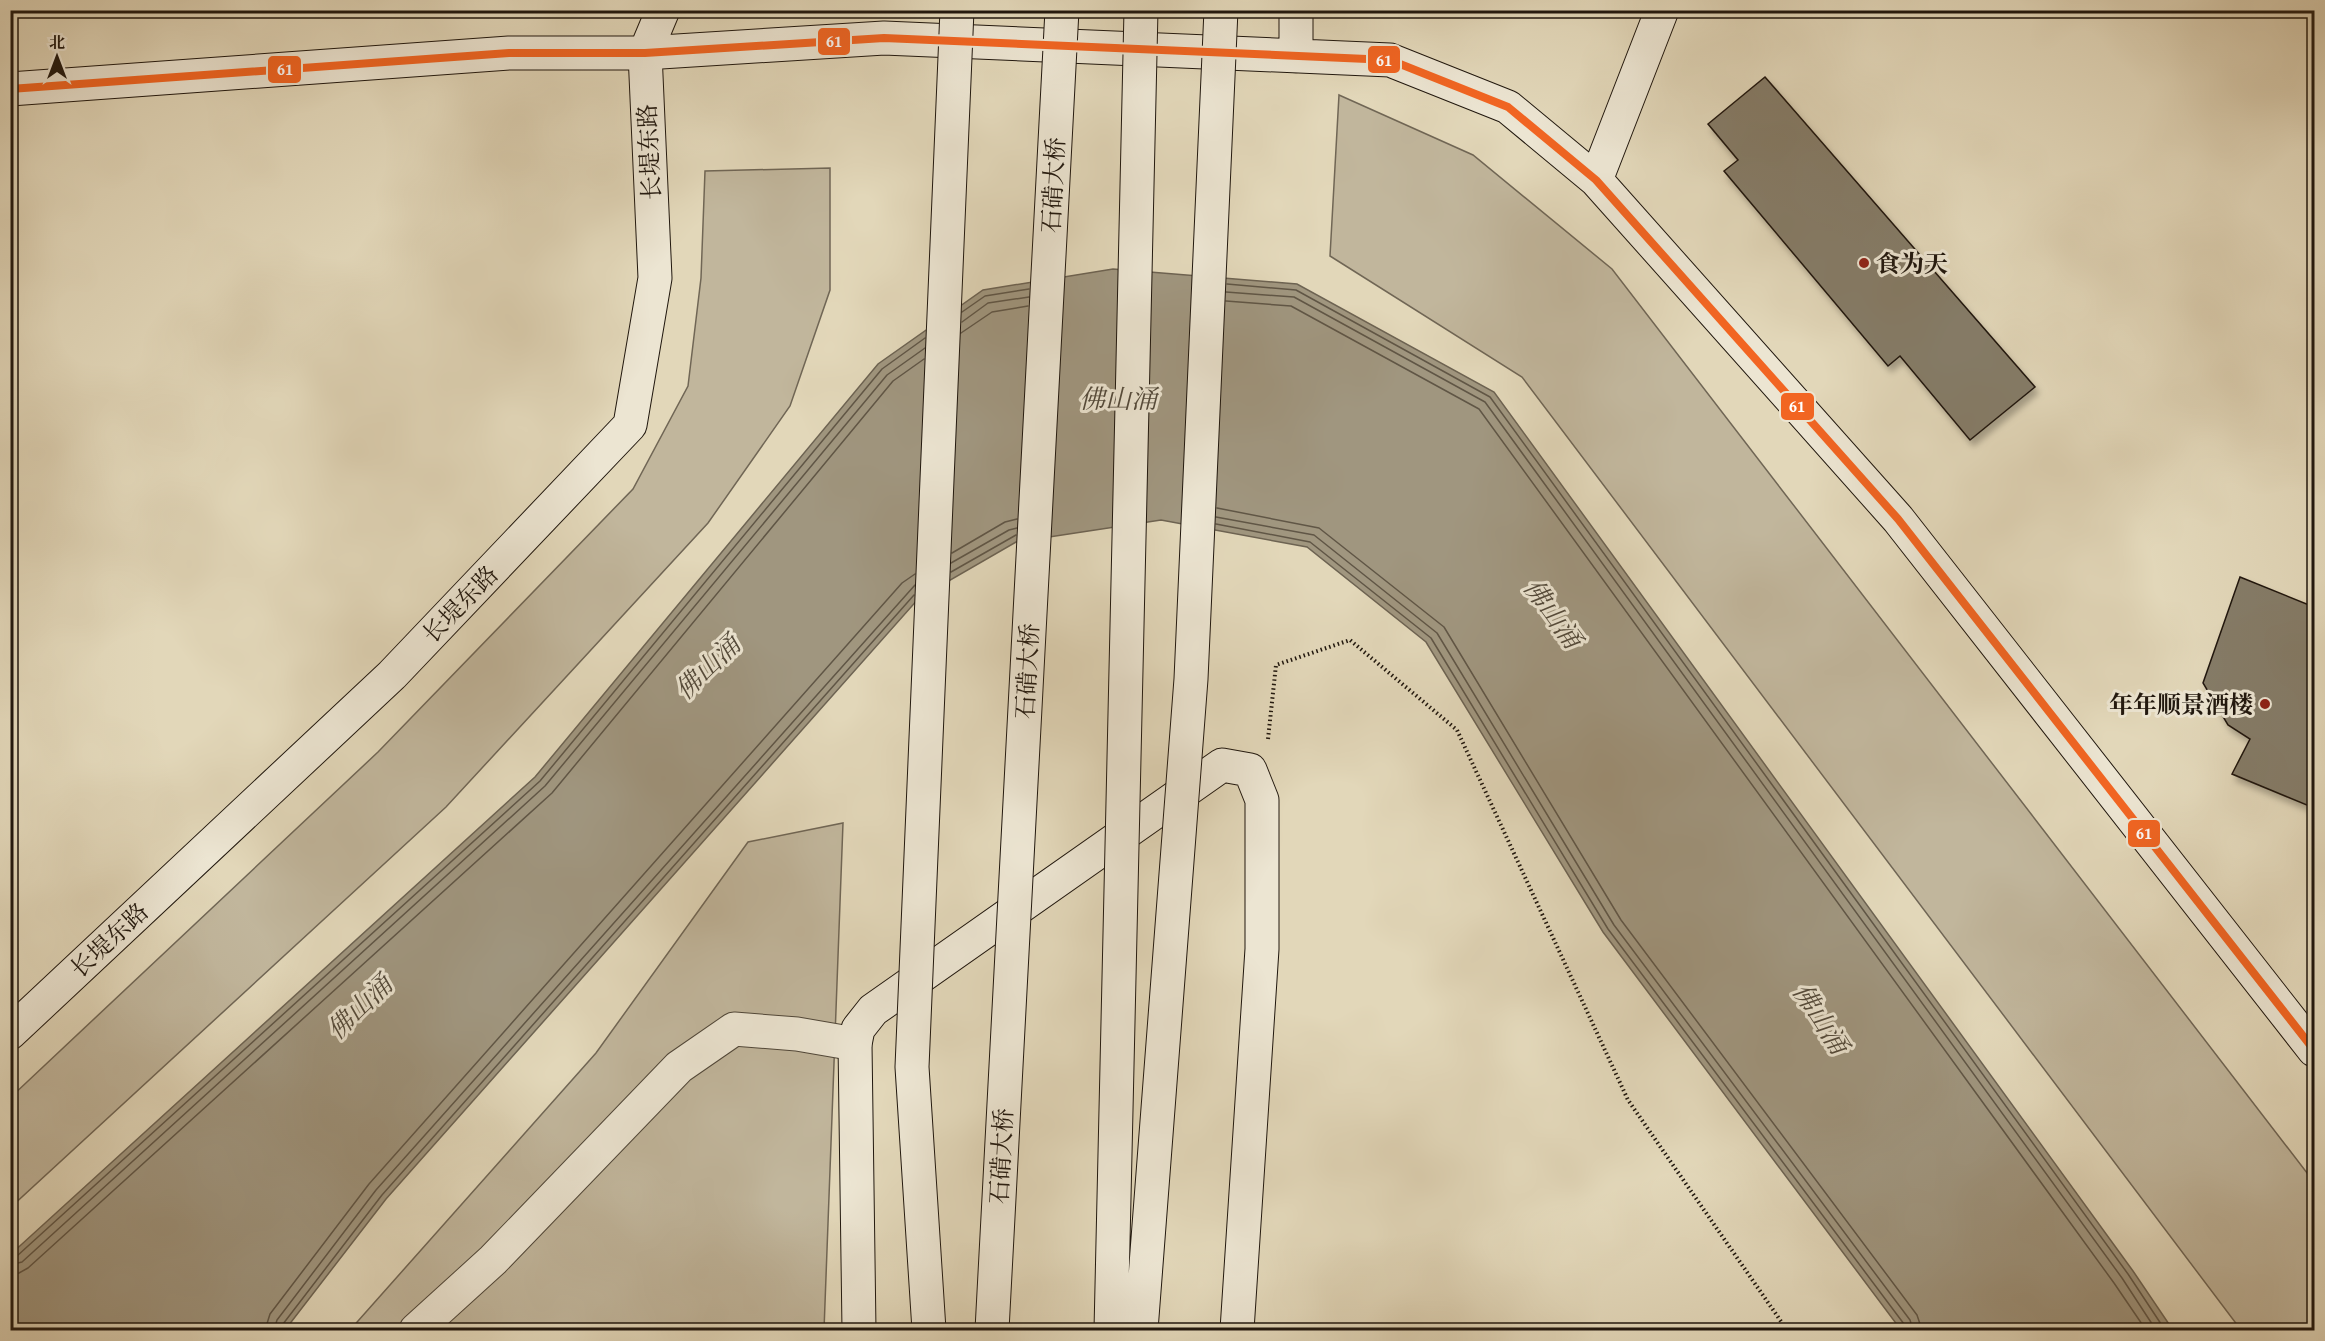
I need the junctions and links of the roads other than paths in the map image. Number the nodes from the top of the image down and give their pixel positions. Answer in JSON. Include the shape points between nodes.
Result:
{"nodes":[{"id":1,"x":663,"y":10,"type":"edge"},
{"id":2,"x":957,"y":10,"type":"edge"},
{"id":3,"x":1062,"y":10,"type":"edge"},
{"id":4,"x":1141,"y":10,"type":"edge"},
{"id":5,"x":1221,"y":10,"type":"edge"},
{"id":6,"x":1296,"y":10,"type":"edge"},
{"id":7,"x":1662,"y":10,"type":"edge"},
{"id":8,"x":645,"y":53,"type":"junction"},
{"id":9,"x":1296,"y":56,"type":"junction"},
{"id":10,"x":10,"y":89,"type":"edge"},
{"id":11,"x":1596,"y":180,"type":"junction"},
{"id":12,"x":10,"y":1032,"type":"edge"},
{"id":13,"x":855,"y":1044,"type":"junction"},
{"id":14,"x":2314,"y":1050,"type":"edge"},
{"id":15,"x":416,"y":1330,"type":"edge"},
{"id":16,"x":859,"y":1330,"type":"edge"},
{"id":17,"x":929,"y":1330,"type":"edge"},
{"id":18,"x":992,"y":1330,"type":"edge"},
{"id":19,"x":1111,"y":1330,"type":"edge"},
{"id":20,"x":1141,"y":1330,"type":"edge"},
{"id":21,"x":1237,"y":1330,"type":"edge"}],
"edges":[{"from":1,"to":8,"type":"main road"},
{"from":2,"to":17,"type":"main road","bridge":true,"via":[[912,1067]]},
{"from":3,"to":18,"type":"main road","name":"石𬒔大桥","bridge":true},
{"from":4,"to":19,"type":"main road","bridge":true},
{"from":5,"to":20,"type":"main road","bridge":true,"via":[[1191,678]]},
{"from":6,"to":9,"type":"main road"},
{"from":7,"to":11,"type":"main road"},
{"from":8,"to":9,"type":"main road","via":[[884,38]]},
{"from":8,"to":10,"type":"main road","via":[[509,54]]},
{"from":8,"to":12,"type":"main road","name":"长堤东路","via":[[655,278],[630,424],[392,675]]},
{"from":9,"to":11,"type":"main road","via":[[1390,60],[1508,107]]},
{"from":11,"to":14,"type":"main road","via":[[1898,519]]},
{"from":13,"to":15,"type":"main road","via":[[734,1029],[679,1067],[493,1260]]},
{"from":13,"to":16,"type":"main road"},
{"from":13,"to":21,"type":"main road","via":[[858,1029],[873,1010],[1222,765],[1250,770],[1262,800],[1262,949]]}]}
